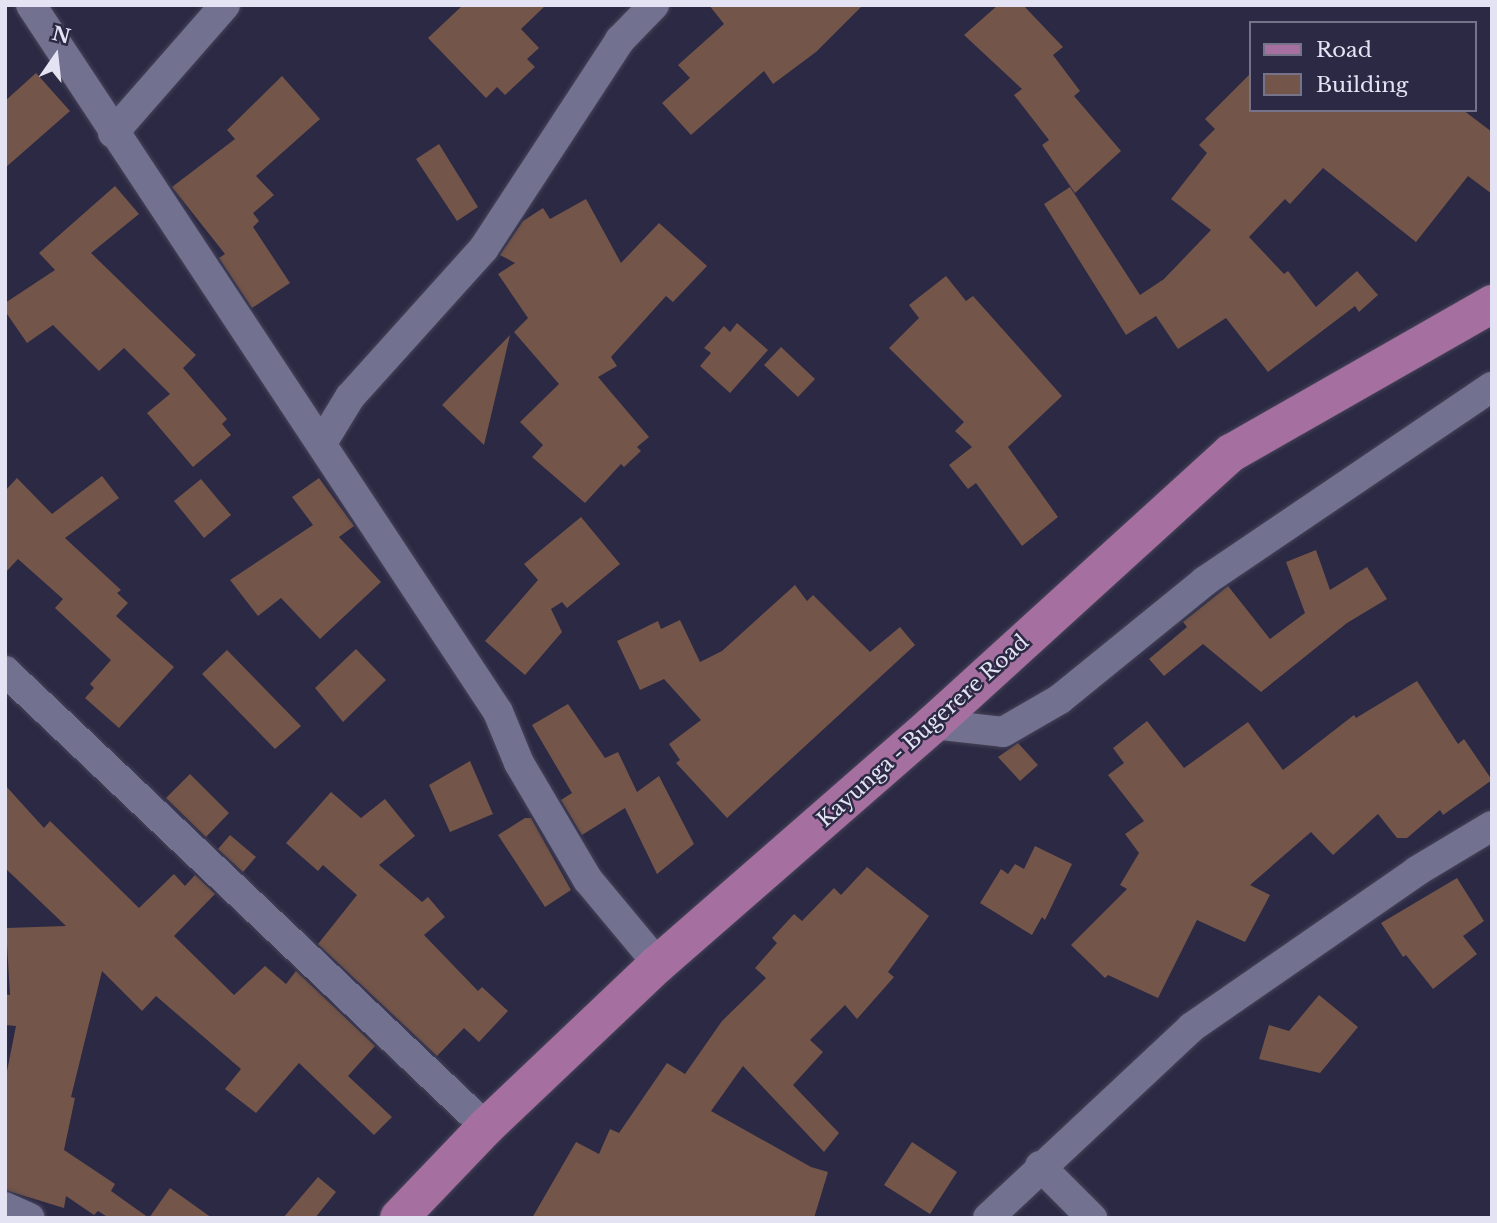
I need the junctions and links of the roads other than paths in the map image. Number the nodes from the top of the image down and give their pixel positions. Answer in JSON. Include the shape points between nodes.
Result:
{"nodes":[{"id":1,"x":31,"y":5,"type":"edge"},
{"id":2,"x":225,"y":5,"type":"edge"},
{"id":3,"x":654,"y":5,"type":"edge"},
{"id":4,"x":113,"y":133,"type":"junction"},
{"id":5,"x":1492,"y":304,"type":"edge"},
{"id":6,"x":1492,"y":387,"type":"edge"},
{"id":7,"x":322,"y":443,"type":"junction"},
{"id":8,"x":5,"y":670,"type":"edge"},
{"id":9,"x":933,"y":724,"type":"junction"},
{"id":10,"x":1492,"y":826,"type":"edge"},
{"id":11,"x":658,"y":964,"type":"junction"},
{"id":12,"x":486,"y":1127,"type":"junction"},
{"id":13,"x":1040,"y":1166,"type":"junction"},
{"id":14,"x":5,"y":1207,"type":"edge"},
{"id":15,"x":30,"y":1218,"type":"edge"},
{"id":16,"x":399,"y":1218,"type":"edge"},
{"id":17,"x":988,"y":1218,"type":"edge"},
{"id":18,"x":1092,"y":1218,"type":"edge"}],
"edges":[{"from":1,"to":4,"type":"street"},
{"from":2,"to":4,"type":"street"},
{"from":3,"to":7,"type":"street","via":[[620,40],[484,248],[350,397]]},
{"from":4,"to":7,"type":"street"},
{"from":5,"to":9,"type":"main road","name":"Kayunga - Bugerere Road","via":[[1231,453]]},
{"from":6,"to":9,"type":"street","via":[[1205,582],[1060,699],[1003,732]]},
{"from":7,"to":11,"type":"street","via":[[498,712],[519,763],[588,880]]},
{"from":8,"to":12,"type":"street"},
{"from":9,"to":11,"type":"main road","name":"Kayunga - Bugerere Road"},
{"from":10,"to":13,"type":"street","via":[[1417,871],[1192,1027]]},
{"from":11,"to":12,"type":"main road","name":"Kayunga - Bugerere Road"},
{"from":12,"to":16,"type":"main road","name":"Kayunga - Bugerere Road"},
{"from":13,"to":17,"type":"street"},
{"from":13,"to":18,"type":"street"},
{"from":14,"to":15,"type":"street"}]}
